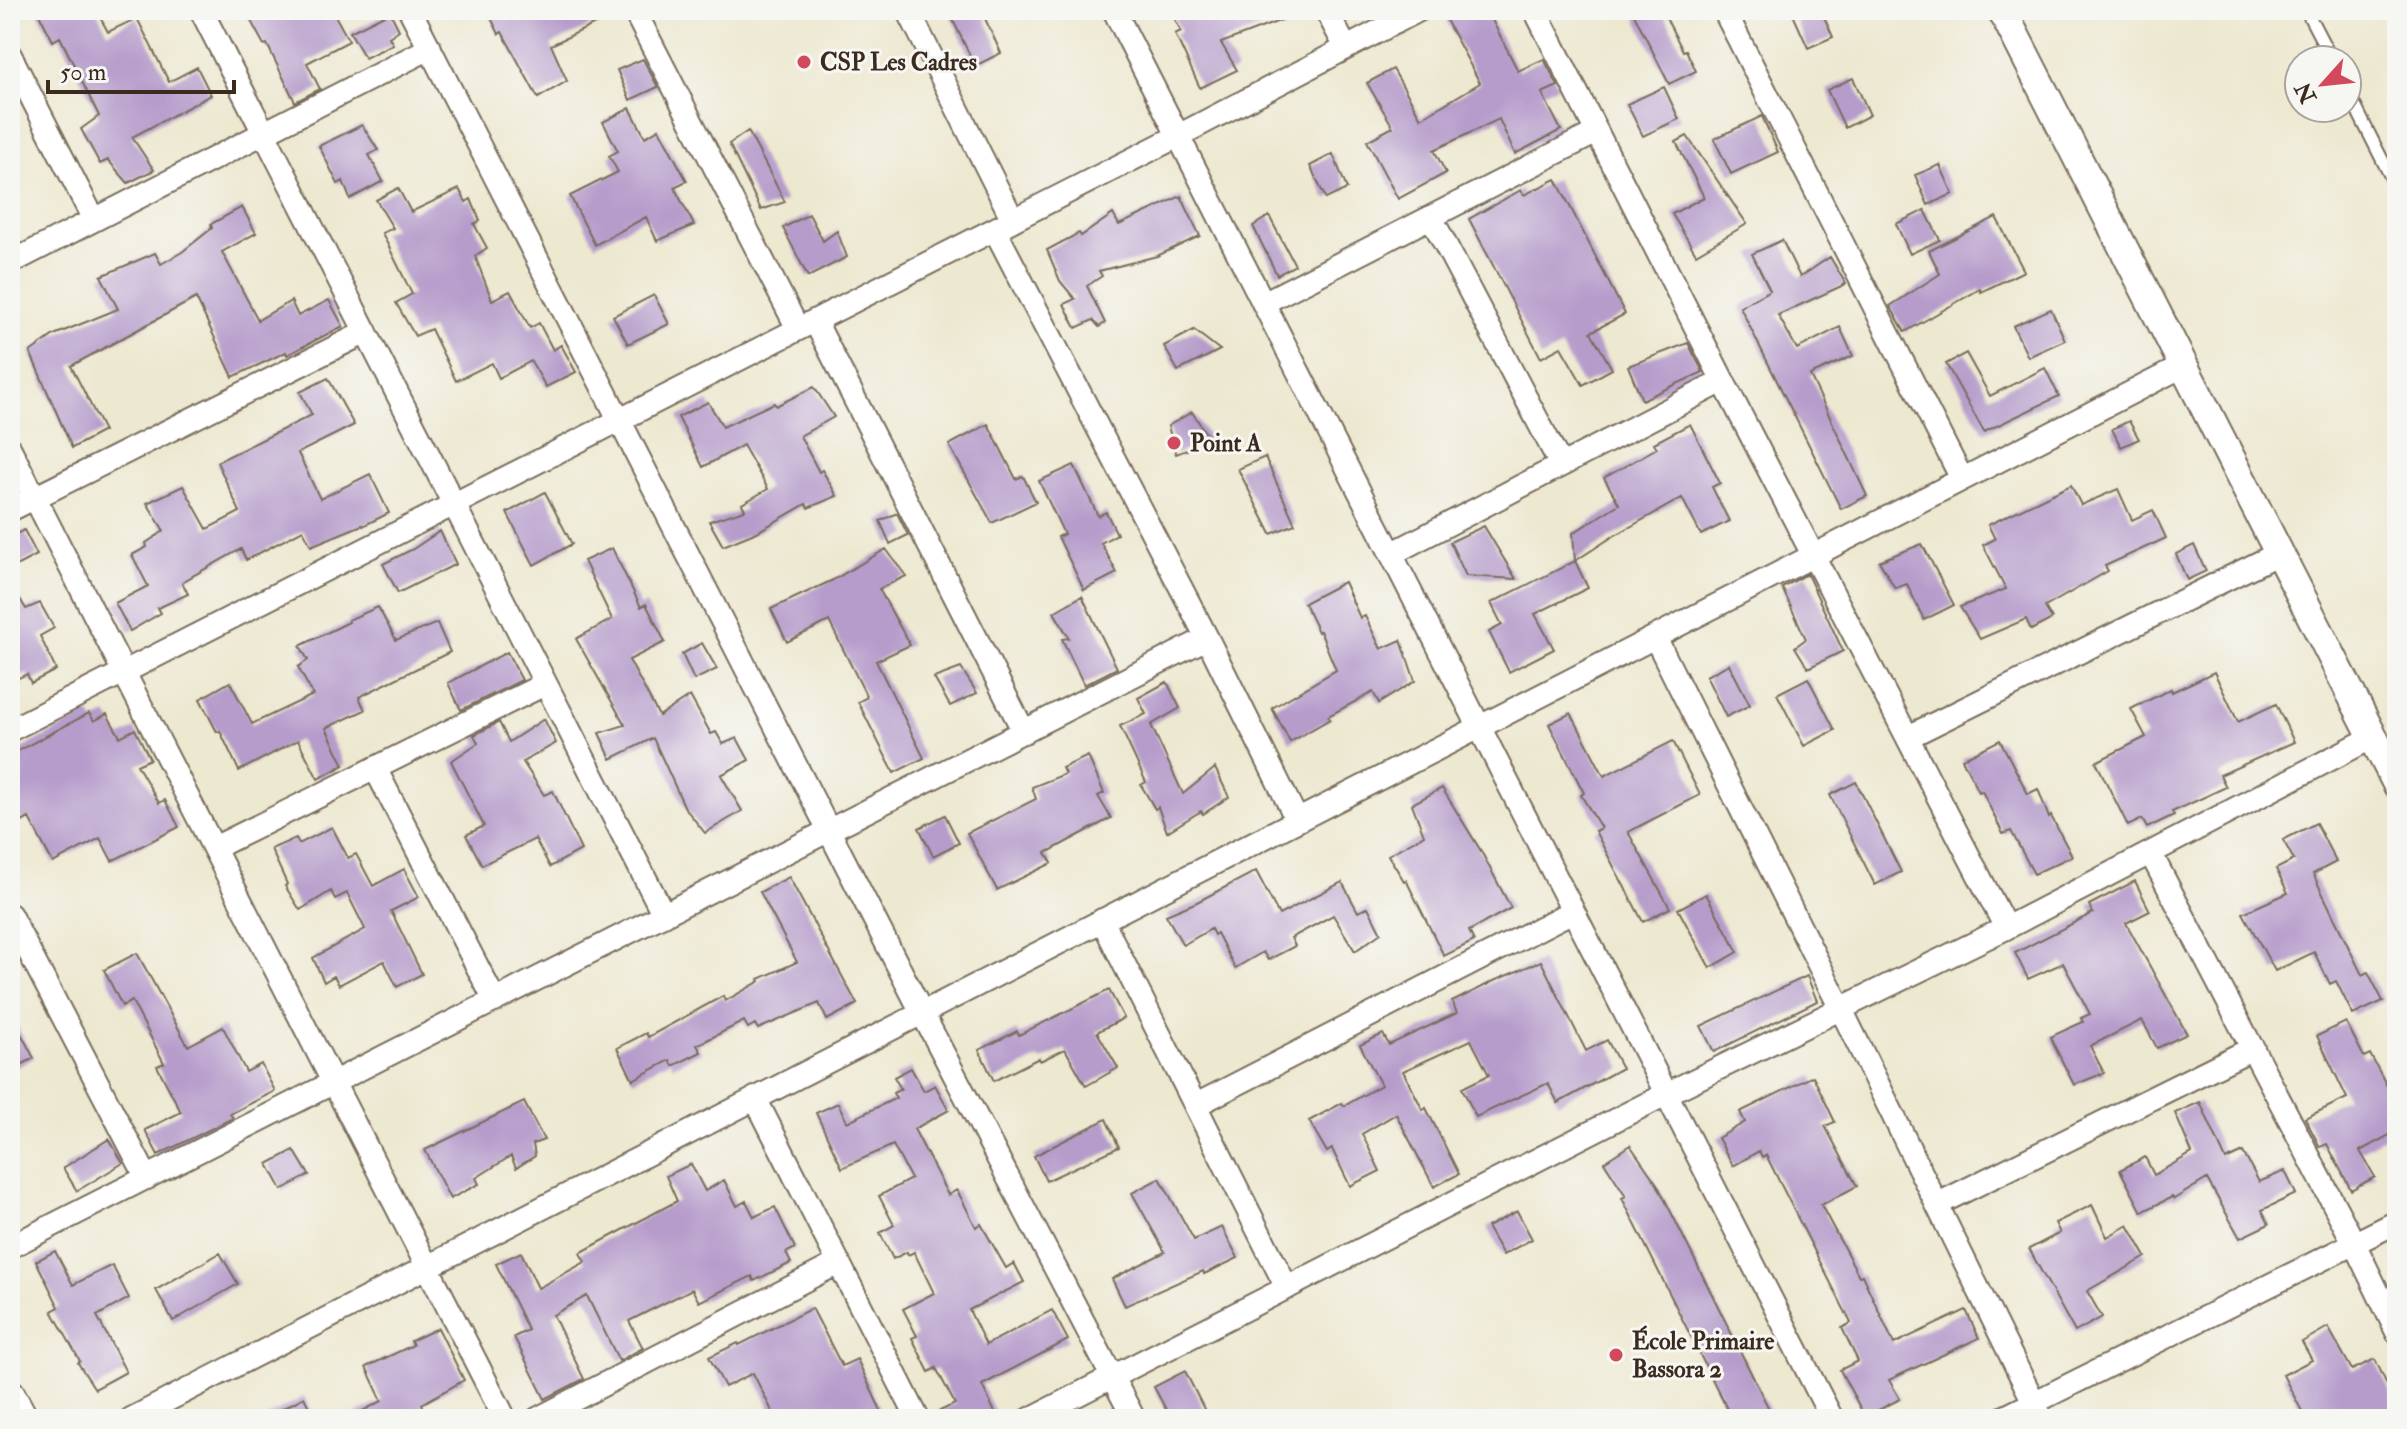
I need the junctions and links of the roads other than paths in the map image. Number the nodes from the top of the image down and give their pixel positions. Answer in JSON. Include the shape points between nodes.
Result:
{"nodes":[{"id":1,"x":201,"y":10,"type":"edge"},
{"id":2,"x":410,"y":10,"type":"edge"},
{"id":3,"x":634,"y":10,"type":"edge"},
{"id":4,"x":908,"y":10,"type":"edge"},
{"id":5,"x":1114,"y":10,"type":"edge"},
{"id":6,"x":1326,"y":10,"type":"edge"},
{"id":7,"x":1419,"y":10,"type":"edge"},
{"id":8,"x":1535,"y":10,"type":"edge"},
{"id":9,"x":1724,"y":10,"type":"edge"},
{"id":10,"x":2002,"y":10,"type":"edge"},
{"id":11,"x":2306,"y":10,"type":"edge"},
{"id":12,"x":2324,"y":44,"type":"edge"},
{"id":13,"x":430,"y":48,"type":"junction"},
{"id":14,"x":1346,"y":48,"type":"junction"},
{"id":15,"x":10,"y":55,"type":"edge"},
{"id":16,"x":2363,"y":122,"type":"edge"},
{"id":17,"x":1597,"y":132,"type":"junction"},
{"id":18,"x":264,"y":134,"type":"junction"},
{"id":19,"x":1178,"y":136,"type":"junction"},
{"id":20,"x":2397,"y":189,"type":"edge"},
{"id":21,"x":1431,"y":217,"type":"junction"},
{"id":22,"x":94,"y":220,"type":"junction"},
{"id":23,"x":1004,"y":225,"type":"junction"},
{"id":24,"x":10,"y":263,"type":"edge"},
{"id":25,"x":1263,"y":303,"type":"junction"},
{"id":26,"x":807,"y":325,"type":"junction"},
{"id":27,"x":366,"y":332,"type":"junction"},
{"id":28,"x":2183,"y":366,"type":"junction"},
{"id":29,"x":1723,"y":381,"type":"junction"},
{"id":30,"x":619,"y":420,"type":"junction"},
{"id":31,"x":10,"y":449,"type":"edge"},
{"id":32,"x":1561,"y":465,"type":"junction"},
{"id":33,"x":1962,"y":479,"type":"junction"},
{"id":34,"x":35,"y":498,"type":"junction"},
{"id":35,"x":454,"y":505,"type":"junction"},
{"id":36,"x":10,"y":510,"type":"edge"},
{"id":37,"x":2279,"y":553,"type":"junction"},
{"id":38,"x":1391,"y":554,"type":"junction"},
{"id":39,"x":1813,"y":555,"type":"junction"},
{"id":40,"x":1655,"y":637,"type":"junction"},
{"id":41,"x":1207,"y":638,"type":"junction"},
{"id":42,"x":124,"y":672,"type":"junction"},
{"id":43,"x":545,"y":684,"type":"junction"},
{"id":44,"x":1479,"y":727,"type":"junction"},
{"id":45,"x":10,"y":730,"type":"edge"},
{"id":46,"x":1024,"y":732,"type":"junction"},
{"id":47,"x":1908,"y":737,"type":"junction"},
{"id":48,"x":2373,"y":737,"type":"junction"},
{"id":49,"x":375,"y":768,"type":"junction"},
{"id":50,"x":2397,"y":784,"type":"edge"},
{"id":51,"x":1297,"y":820,"type":"junction"},
{"id":52,"x":829,"y":831,"type":"junction"},
{"id":53,"x":214,"y":848,"type":"junction"},
{"id":54,"x":2151,"y":854,"type":"junction"},
{"id":55,"x":1573,"y":911,"type":"junction"},
{"id":56,"x":10,"y":915,"type":"edge"},
{"id":57,"x":664,"y":915,"type":"junction"},
{"id":58,"x":1102,"y":920,"type":"junction"},
{"id":59,"x":2006,"y":928,"type":"junction"},
{"id":60,"x":495,"y":1001,"type":"junction"},
{"id":61,"x":1841,"y":1009,"type":"junction"},
{"id":62,"x":922,"y":1013,"type":"junction"},
{"id":63,"x":2253,"y":1048,"type":"junction"},
{"id":64,"x":333,"y":1082,"type":"junction"},
{"id":65,"x":1666,"y":1094,"type":"junction"},
{"id":66,"x":755,"y":1098,"type":"junction"},
{"id":67,"x":1196,"y":1105,"type":"junction"},
{"id":68,"x":147,"y":1178,"type":"junction"},
{"id":69,"x":1938,"y":1204,"type":"junction"},
{"id":70,"x":2397,"y":1222,"type":"edge"},
{"id":71,"x":2354,"y":1243,"type":"junction"},
{"id":72,"x":10,"y":1247,"type":"edge"},
{"id":73,"x":838,"y":1263,"type":"junction"},
{"id":74,"x":427,"y":1267,"type":"junction"},
{"id":75,"x":1287,"y":1288,"type":"junction"},
{"id":76,"x":2397,"y":1332,"type":"edge"},
{"id":77,"x":1112,"y":1377,"type":"junction"},
{"id":78,"x":10,"y":1393,"type":"edge"},
{"id":79,"x":2038,"y":1411,"type":"edge"},
{"id":80,"x":24,"y":1419,"type":"edge"},
{"id":81,"x":131,"y":1419,"type":"edge"},
{"id":82,"x":505,"y":1419,"type":"edge"},
{"id":83,"x":537,"y":1419,"type":"edge"},
{"id":84,"x":918,"y":1419,"type":"edge"},
{"id":85,"x":1030,"y":1419,"type":"edge"},
{"id":86,"x":1134,"y":1419,"type":"edge"},
{"id":87,"x":1832,"y":1419,"type":"edge"},
{"id":88,"x":2001,"y":1419,"type":"edge"}],
"edges":[{"from":1,"to":18,"type":"street"},
{"from":2,"to":13,"type":"street"},
{"from":3,"to":26,"type":"street"},
{"from":4,"to":23,"type":"street"},
{"from":5,"to":19,"type":"street"},
{"from":6,"to":14,"type":"street"},
{"from":7,"to":14,"type":"street"},
{"from":8,"to":17,"type":"street"},
{"from":9,"to":33,"type":"street"},
{"from":10,"to":28,"type":"street"},
{"from":11,"to":12,"type":"lane"},
{"from":13,"to":18,"type":"street"},
{"from":13,"to":30,"type":"street"},
{"from":14,"to":19,"type":"street"},
{"from":15,"to":22,"type":"street"},
{"from":16,"to":20,"type":"lane"},
{"from":17,"to":21,"type":"street"},
{"from":17,"to":29,"type":"street"},
{"from":18,"to":22,"type":"street"},
{"from":18,"to":27,"type":"street"},
{"from":19,"to":23,"type":"street"},
{"from":19,"to":25,"type":"street"},
{"from":21,"to":25,"type":"street"},
{"from":21,"to":32,"type":"street"},
{"from":22,"to":24,"type":"street"},
{"from":23,"to":26,"type":"street"},
{"from":23,"to":41,"type":"street"},
{"from":25,"to":38,"type":"street"},
{"from":26,"to":30,"type":"street"},
{"from":26,"to":46,"type":"street"},
{"from":27,"to":34,"type":"street"},
{"from":27,"to":35,"type":"street"},
{"from":28,"to":33,"type":"street"},
{"from":28,"to":37,"type":"street"},
{"from":29,"to":32,"type":"street"},
{"from":29,"to":39,"type":"street"},
{"from":30,"to":35,"type":"street"},
{"from":30,"to":52,"type":"street"},
{"from":31,"to":34,"type":"street"},
{"from":32,"to":38,"type":"street"},
{"from":33,"to":39,"type":"street"},
{"from":34,"to":36,"type":"street"},
{"from":34,"to":42,"type":"street"},
{"from":35,"to":42,"type":"street"},
{"from":35,"to":43,"type":"street"},
{"from":37,"to":47,"type":"street"},
{"from":37,"to":48,"type":"street"},
{"from":38,"to":44,"type":"street"},
{"from":39,"to":40,"type":"street"},
{"from":39,"to":47,"type":"street"},
{"from":40,"to":44,"type":"street"},
{"from":40,"to":61,"type":"street"},
{"from":41,"to":46,"type":"street"},
{"from":41,"to":51,"type":"street"},
{"from":42,"to":45,"type":"street"},
{"from":42,"to":53,"type":"street"},
{"from":43,"to":49,"type":"street"},
{"from":43,"to":57,"type":"street"},
{"from":44,"to":51,"type":"street"},
{"from":44,"to":55,"type":"street"},
{"from":46,"to":52,"type":"street"},
{"from":47,"to":59,"type":"street"},
{"from":48,"to":50,"type":"street"},
{"from":48,"to":54,"type":"street"},
{"from":49,"to":53,"type":"street"},
{"from":49,"to":60,"type":"street"},
{"from":51,"to":58,"type":"street"},
{"from":52,"to":57,"type":"street"},
{"from":52,"to":62,"type":"street"},
{"from":53,"to":64,"type":"street"},
{"from":54,"to":59,"type":"street"},
{"from":54,"to":63,"type":"street"},
{"from":55,"to":65,"type":"street"},
{"from":55,"to":67,"type":"street"},
{"from":56,"to":68,"type":"street"},
{"from":57,"to":60,"type":"street"},
{"from":58,"to":62,"type":"street"},
{"from":58,"to":67,"type":"street"},
{"from":59,"to":61,"type":"street"},
{"from":60,"to":64,"type":"street"},
{"from":61,"to":65,"type":"street"},
{"from":61,"to":69,"type":"street"},
{"from":62,"to":66,"type":"street"},
{"from":62,"to":77,"type":"street"},
{"from":63,"to":69,"type":"street"},
{"from":63,"to":71,"type":"street"},
{"from":64,"to":68,"type":"street"},
{"from":64,"to":74,"type":"street"},
{"from":65,"to":75,"type":"street"},
{"from":65,"to":87,"type":"street"},
{"from":66,"to":73,"type":"street"},
{"from":66,"to":74,"type":"street"},
{"from":67,"to":75,"type":"street"},
{"from":68,"to":72,"type":"street"},
{"from":69,"to":79,"type":"street"},
{"from":70,"to":71,"type":"street"},
{"from":71,"to":76,"type":"street"},
{"from":71,"to":79,"type":"street"},
{"from":73,"to":83,"type":"street"},
{"from":73,"to":84,"type":"street"},
{"from":74,"to":81,"type":"street"},
{"from":74,"to":82,"type":"street"},
{"from":75,"to":77,"type":"street"},
{"from":77,"to":85,"type":"street"},
{"from":77,"to":86,"type":"street"},
{"from":78,"to":80,"type":"street"},
{"from":79,"to":88,"type":"street"}]}
